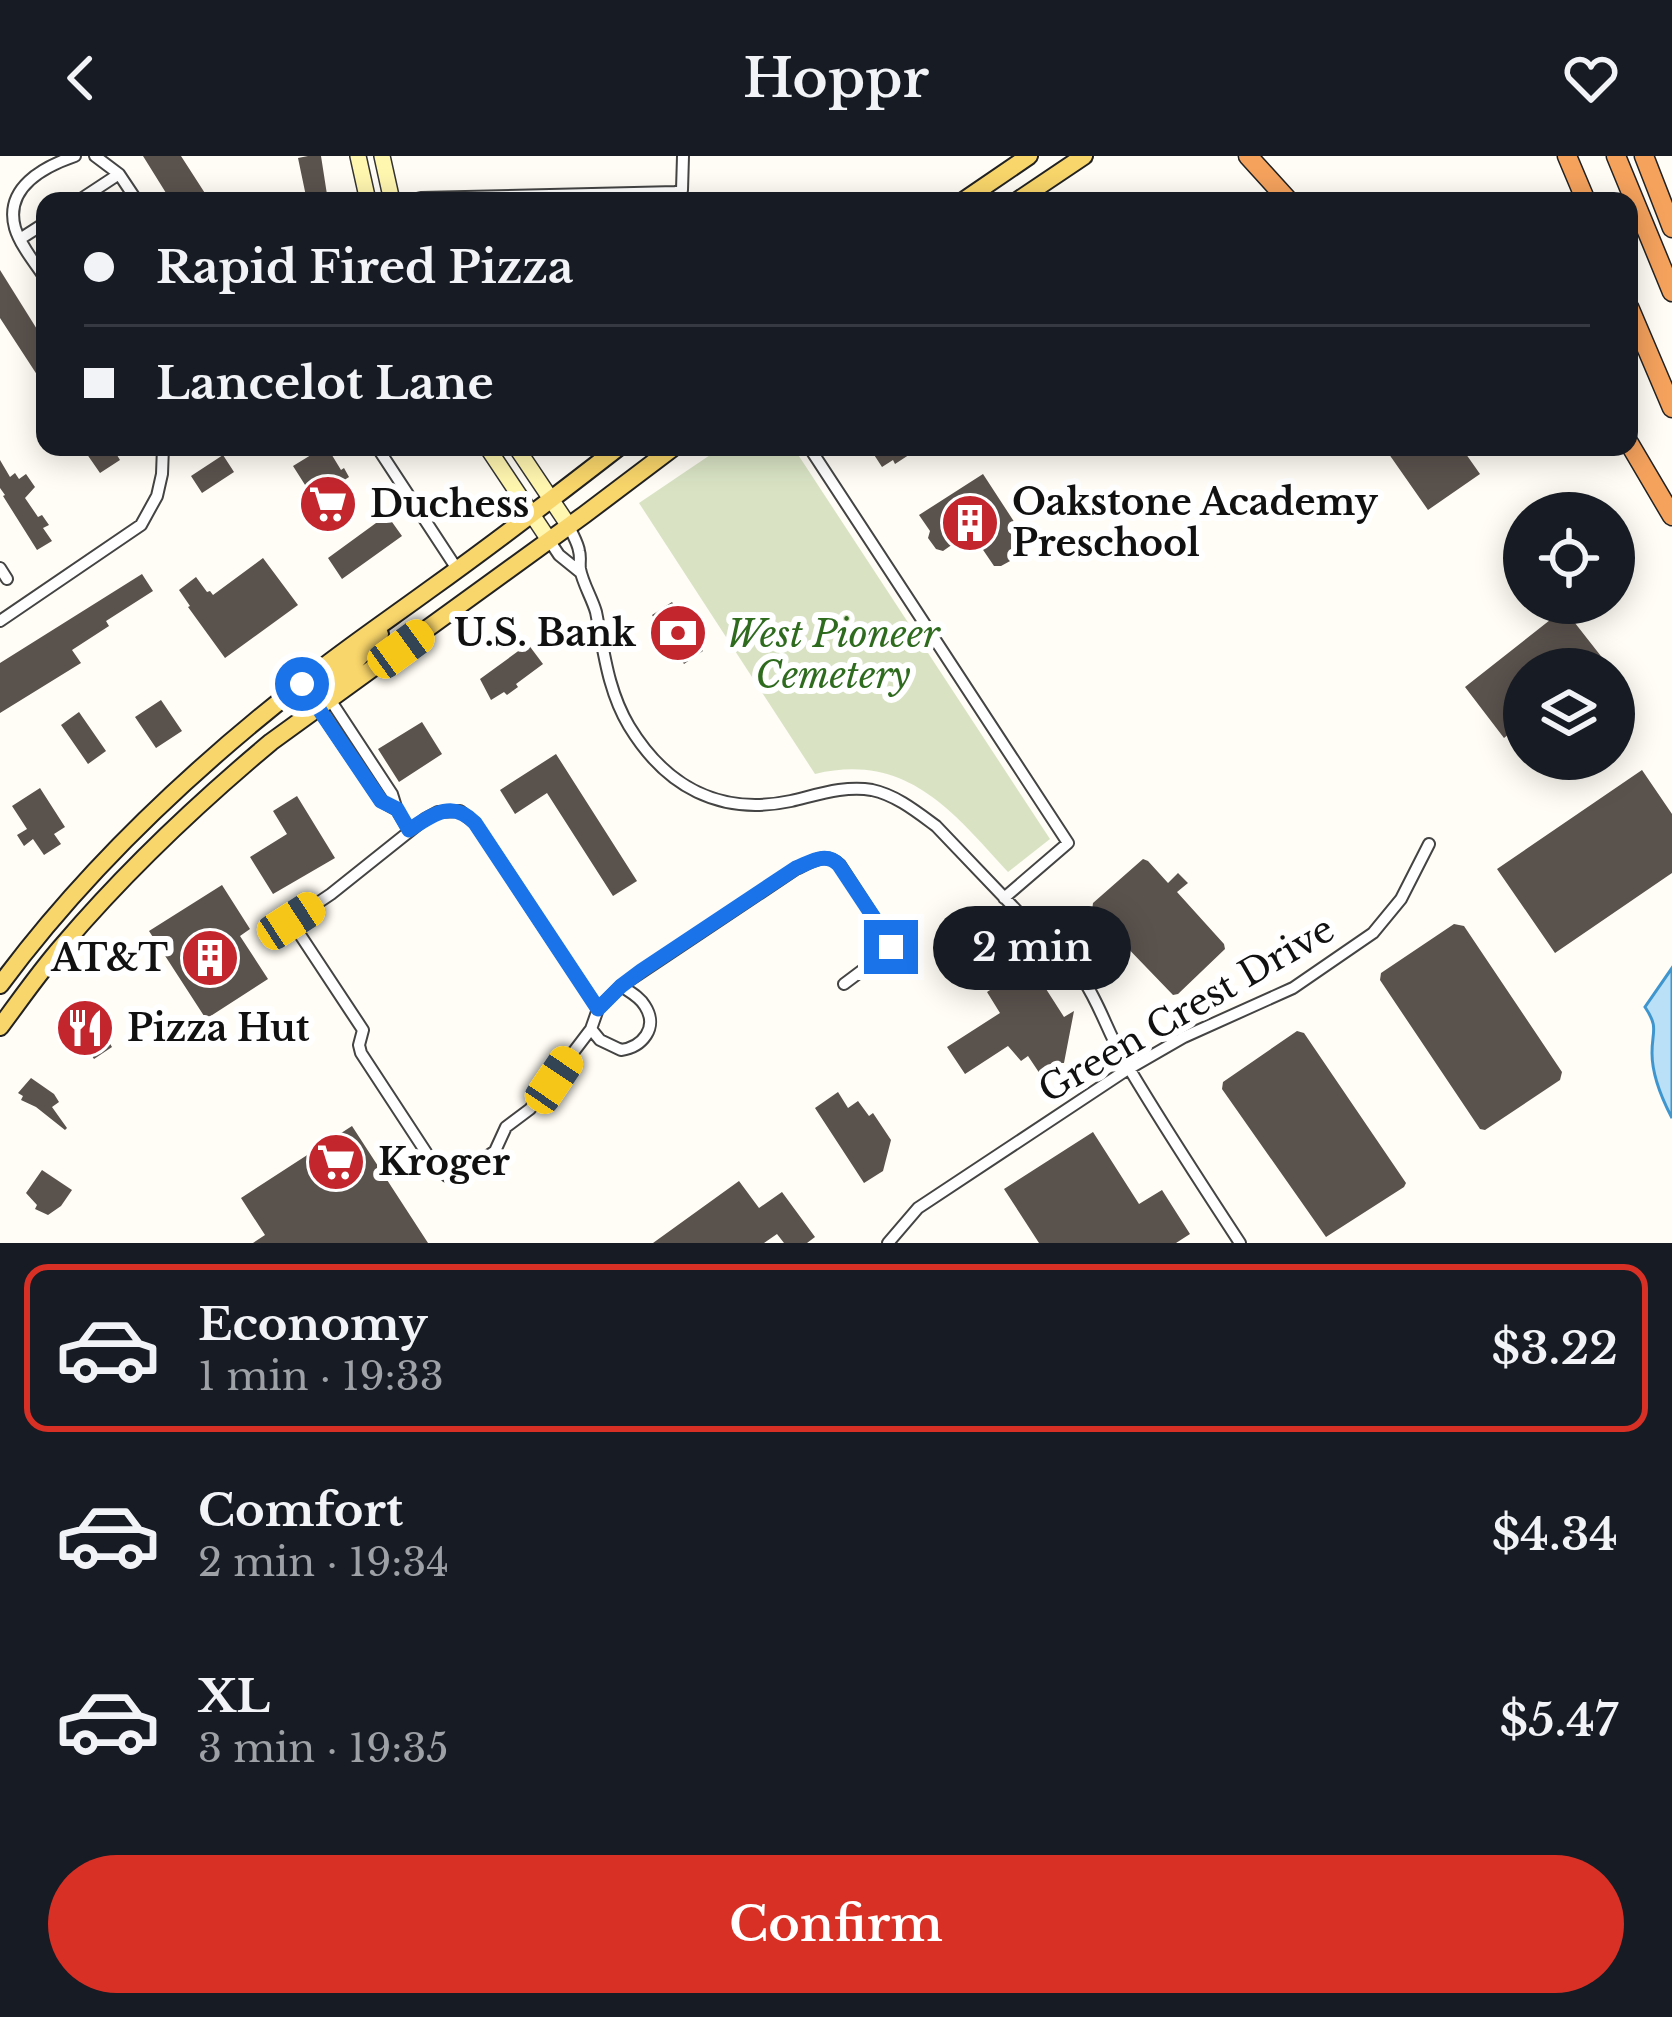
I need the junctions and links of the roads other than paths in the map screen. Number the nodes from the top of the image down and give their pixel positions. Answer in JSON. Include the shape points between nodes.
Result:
{"nodes":[{"id":1,"x":75,"y":156,"type":"edge"},
{"id":2,"x":95,"y":156,"type":"edge"},
{"id":3,"x":358,"y":156,"type":"edge"},
{"id":4,"x":382,"y":156,"type":"edge"},
{"id":5,"x":683,"y":156,"type":"edge"},
{"id":6,"x":1029,"y":156,"type":"edge"},
{"id":7,"x":1084,"y":156,"type":"edge"},
{"id":8,"x":1248,"y":156,"type":"edge"},
{"id":9,"x":1259,"y":156,"type":"edge"},
{"id":10,"x":1567,"y":156,"type":"edge"},
{"id":11,"x":1616,"y":156,"type":"edge"},
{"id":12,"x":1644,"y":156,"type":"edge"},
{"id":13,"x":119,"y":174,"type":"junction"},
{"id":14,"x":1268,"y":178,"type":"junction"},
{"id":15,"x":92,"y":192,"type":"edge"},
{"id":16,"x":131,"y":192,"type":"edge"},
{"id":17,"x":366,"y":192,"type":"edge"},
{"id":18,"x":390,"y":192,"type":"edge"},
{"id":19,"x":676,"y":192,"type":"edge"},
{"id":20,"x":976,"y":192,"type":"edge"},
{"id":21,"x":1030,"y":192,"type":"edge"},
{"id":22,"x":1281,"y":192,"type":"edge"},
{"id":23,"x":1582,"y":192,"type":"edge"},
{"id":24,"x":1631,"y":192,"type":"edge"},
{"id":25,"x":1638,"y":209,"type":"edge"},
{"id":26,"x":1672,"y":228,"type":"edge"},
{"id":27,"x":36,"y":229,"type":"edge"},
{"id":28,"x":20,"y":239,"type":"junction"},
{"id":29,"x":36,"y":264,"type":"edge"},
{"id":30,"x":1672,"y":292,"type":"edge"},
{"id":31,"x":1638,"y":328,"type":"edge"},
{"id":32,"x":1672,"y":408,"type":"edge"},
{"id":33,"x":163,"y":456,"type":"edge"},
{"id":34,"x":383,"y":456,"type":"edge"},
{"id":35,"x":494,"y":456,"type":"edge"},
{"id":36,"x":522,"y":456,"type":"edge"},
{"id":37,"x":607,"y":456,"type":"edge"},
{"id":38,"x":662,"y":456,"type":"edge"},
{"id":39,"x":815,"y":456,"type":"edge"},
{"id":40,"x":1638,"y":456,"type":"edge"},
{"id":41,"x":550,"y":500,"type":"junction"},
{"id":42,"x":531,"y":514,"type":"junction"},
{"id":43,"x":1672,"y":516,"type":"edge"},
{"id":44,"x":568,"y":526,"type":"junction"},
{"id":45,"x":549,"y":540,"type":"junction"},
{"id":46,"x":457,"y":569,"type":"junction"},
{"id":47,"x":580,"y":572,"type":"junction"},
{"id":48,"x":0,"y":621,"type":"edge"},
{"id":49,"x":317,"y":691,"type":"junction"},
{"id":50,"x":256,"y":722,"type":"junction"},
{"id":51,"x":219,"y":753,"type":"junction"},
{"id":52,"x":214,"y":791,"type":"junction"},
{"id":53,"x":409,"y":830,"type":"junction"},
{"id":54,"x":1430,"y":844,"type":"dead end"},
{"id":55,"x":1004,"y":898,"type":"junction"},
{"id":56,"x":62,"y":908,"type":"junction"},
{"id":57,"x":80,"y":926,"type":"junction"},
{"id":58,"x":844,"y":983,"type":"dead end"},
{"id":59,"x":0,"y":985,"type":"edge"},
{"id":60,"x":621,"y":986,"type":"junction"},
{"id":61,"x":598,"y":1009,"type":"junction"},
{"id":62,"x":0,"y":1022,"type":"edge"},
{"id":63,"x":591,"y":1029,"type":"junction"},
{"id":64,"x":1130,"y":1069,"type":"junction"},
{"id":65,"x":888,"y":1243,"type":"edge"},
{"id":66,"x":1240,"y":1243,"type":"edge"}],
"edges":[{"from":1,"to":28,"type":"street","via":[[49,165],[20,190],[13,211]]},
{"from":2,"to":13,"type":"street"},
{"from":3,"to":17,"type":"street"},
{"from":4,"to":18,"type":"street"},
{"from":5,"to":19,"type":"street"},
{"from":6,"to":20,"type":"main road"},
{"from":7,"to":21,"type":"main road"},
{"from":8,"to":14,"type":"highway"},
{"from":9,"to":14,"type":"highway"},
{"from":10,"to":23,"type":"highway"},
{"from":11,"to":24,"type":"highway"},
{"from":12,"to":26,"type":"highway"},
{"from":13,"to":15,"type":"street"},
{"from":13,"to":16,"type":"street"},
{"from":14,"to":22,"type":"highway"},
{"from":25,"to":30,"type":"highway"},
{"from":27,"to":28,"type":"street"},
{"from":28,"to":29,"type":"street"},
{"from":31,"to":32,"type":"highway"},
{"from":33,"to":48,"type":"street","via":[[157,496],[141,525]]},
{"from":34,"to":46,"type":"street"},
{"from":35,"to":42,"type":"street"},
{"from":36,"to":41,"type":"street"},
{"from":37,"to":41,"type":"main road"},
{"from":38,"to":44,"type":"main road"},
{"from":39,"to":55,"type":"street","via":[[1067,843]]},
{"from":40,"to":43,"type":"highway"},
{"from":41,"to":42,"type":"main road"},
{"from":41,"to":44,"type":"street"},
{"from":42,"to":45,"type":"street"},
{"from":42,"to":46,"type":"main road"},
{"from":44,"to":45,"type":"main road"},
{"from":44,"to":47,"type":"street"},
{"from":45,"to":47,"type":"street"},
{"from":45,"to":49,"type":"main road"},
{"from":46,"to":49,"type":"main road","via":[[394,614]]},
{"from":47,"to":55,"type":"street","via":[[615,698],[647,752],[672,776],[717,801],[745,806],[875,790],[936,826]]},
{"from":49,"to":50,"type":"main road"},
{"from":49,"to":52,"type":"main road"},
{"from":49,"to":53,"type":"street","via":[[381,801]]},
{"from":50,"to":51,"type":"main road"},
{"from":50,"to":52,"type":"main road","via":[[257,741]]},
{"from":51,"to":56,"type":"main road"},
{"from":51,"to":57,"type":"main road","via":[[202,788],[81,910]]},
{"from":52,"to":57,"type":"main road"},
{"from":53,"to":61,"type":"street","via":[[448,809],[468,815]]},
{"from":53,"to":63,"type":"street","via":[[291,921],[363,1030],[361,1053],[440,1172],[459,1176],[495,1151],[506,1126],[530,1109]]},
{"from":54,"to":64,"type":"street","name":"Green Crest Drive","via":[[1373,933],[1293,988]]},
{"from":55,"to":64,"type":"street","via":[[1084,981]]},
{"from":56,"to":59,"type":"main road"},
{"from":56,"to":62,"type":"main road","via":[[61,934],[8,999]]},
{"from":57,"to":62,"type":"main road"},
{"from":58,"to":60,"type":"street","via":[[890,942],[828,857],[796,868]]},
{"from":60,"to":61,"type":"street"},
{"from":60,"to":63,"type":"street","via":[[647,1009],[646,1036],[620,1050]]},
{"from":61,"to":63,"type":"street"},
{"from":64,"to":65,"type":"street","name":"Green Crest Drive","via":[[918,1208]]},
{"from":64,"to":66,"type":"street"}]}
